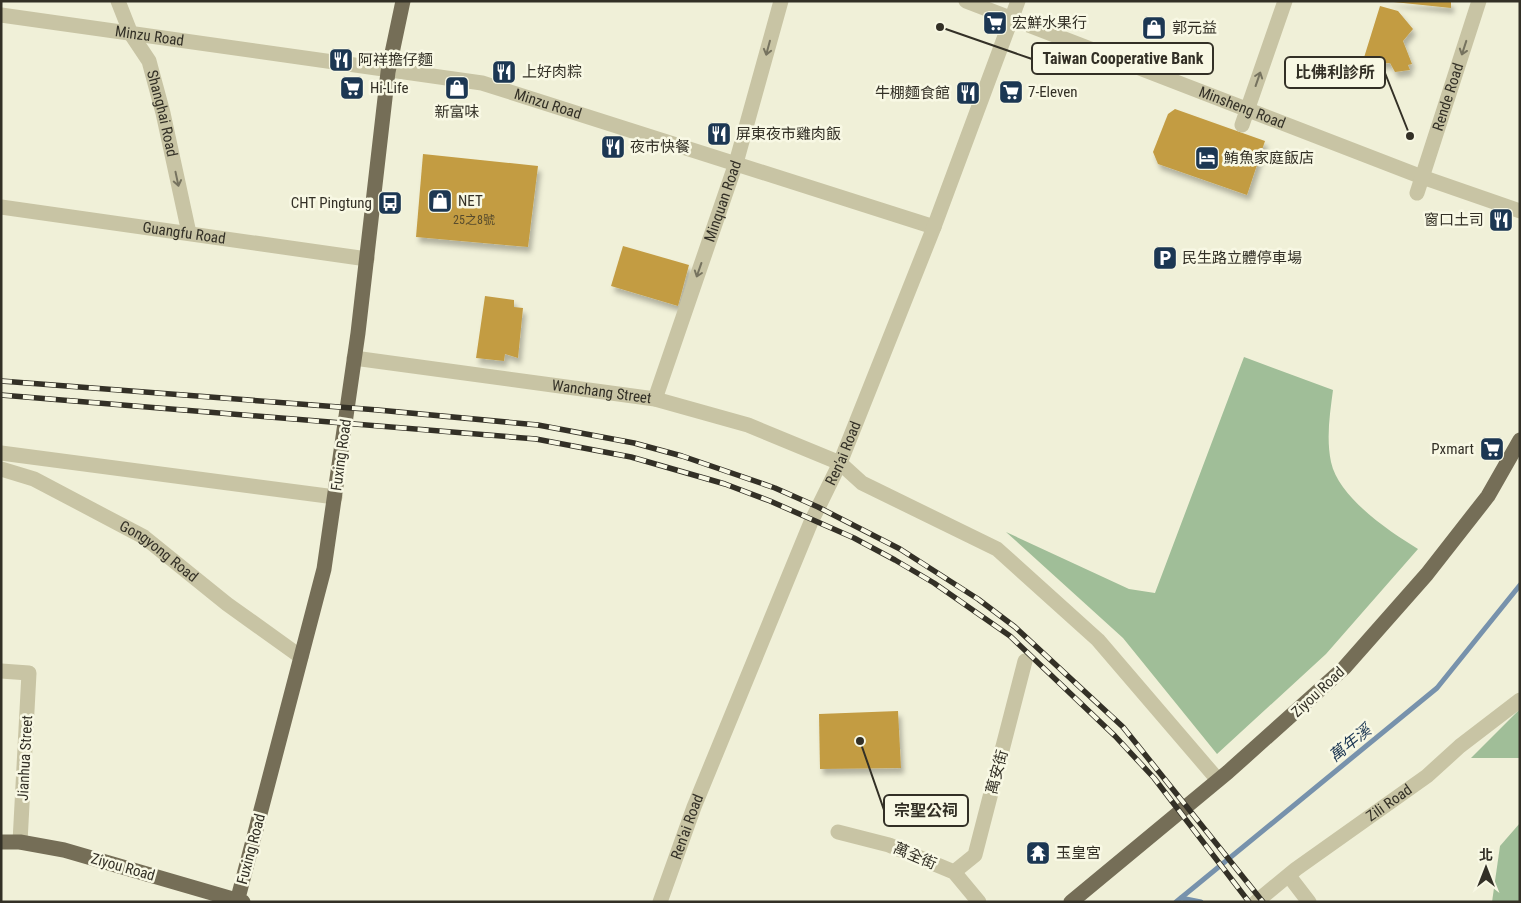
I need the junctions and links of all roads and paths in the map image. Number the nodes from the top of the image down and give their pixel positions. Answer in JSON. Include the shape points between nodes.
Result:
{"nodes":[{"id":1,"x":118,"y":1,"type":"edge"},
{"id":2,"x":403,"y":1,"type":"edge"},
{"id":3,"x":781,"y":1,"type":"edge"},
{"id":4,"x":966,"y":1,"type":"edge"},
{"id":5,"x":1018,"y":1,"type":"edge"},
{"id":6,"x":1285,"y":1,"type":"edge"},
{"id":7,"x":1479,"y":1,"type":"edge"},
{"id":8,"x":1,"y":15,"type":"edge"},
{"id":9,"x":1012,"y":20,"type":"junction"},
{"id":10,"x":131,"y":34,"type":"junction"},
{"id":11,"x":388,"y":72,"type":"junction"},
{"id":12,"x":1248,"y":109,"type":"junction"},
{"id":13,"x":1242,"y":125,"type":"dead end"},
{"id":14,"x":736,"y":163,"type":"junction"},
{"id":15,"x":1422,"y":176,"type":"junction"},
{"id":16,"x":1418,"y":193,"type":"dead end"},
{"id":17,"x":1,"y":207,"type":"edge"},
{"id":18,"x":1520,"y":212,"type":"edge"},
{"id":19,"x":934,"y":227,"type":"junction"},
{"id":20,"x":189,"y":233,"type":"junction"},
{"id":21,"x":367,"y":259,"type":"junction"},
{"id":22,"x":354,"y":358,"type":"junction"},
{"id":23,"x":655,"y":399,"type":"junction"},
{"id":24,"x":1520,"y":440,"type":"edge"},
{"id":25,"x":1,"y":453,"type":"edge"},
{"id":26,"x":840,"y":463,"type":"junction"},
{"id":27,"x":1,"y":469,"type":"edge"},
{"id":28,"x":335,"y":497,"type":"junction"},
{"id":29,"x":301,"y":657,"type":"junction"},
{"id":30,"x":1025,"y":661,"type":"dead end"},
{"id":31,"x":1,"y":671,"type":"edge"},
{"id":32,"x":1520,"y":700,"type":"edge"},
{"id":33,"x":1218,"y":780,"type":"junction"},
{"id":34,"x":838,"y":832,"type":"dead end"},
{"id":35,"x":1,"y":842,"type":"edge"},
{"id":36,"x":20,"y":842,"type":"junction"},
{"id":37,"x":954,"y":872,"type":"junction"},
{"id":38,"x":1288,"y":876,"type":"junction"},
{"id":39,"x":239,"y":901,"type":"edge"},
{"id":40,"x":660,"y":902,"type":"edge"},
{"id":41,"x":979,"y":902,"type":"edge"},
{"id":42,"x":1071,"y":902,"type":"edge"},
{"id":43,"x":1256,"y":902,"type":"edge"},
{"id":44,"x":1309,"y":902,"type":"edge"}],
"edges":[{"from":1,"to":10,"type":"street","name":"Shanghai Road"},
{"from":2,"to":11,"type":"main road","name":"Fuxing Road"},
{"from":3,"to":14,"type":"street","name":"Minquan Road","one_way":true},
{"from":4,"to":9,"type":"street","name":"Minsheng Road"},
{"from":5,"to":9,"type":"street","name":"Ren'ai Road"},
{"from":12,"to":6,"type":"street","one_way":true},
{"from":7,"to":15,"type":"street","name":"Rende Road","one_way":true},
{"from":8,"to":10,"type":"street","name":"Minzu Road"},
{"from":9,"to":12,"type":"street","name":"Minsheng Road"},
{"from":9,"to":19,"type":"street","name":"Ren'ai Road"},
{"from":10,"to":11,"type":"street","name":"Minzu Road"},
{"from":10,"to":20,"type":"street","name":"Shanghai Road","one_way":true,"via":[[149,61]]},
{"from":11,"to":14,"type":"street","name":"Minzu Road","via":[[482,83],[568,113]]},
{"from":11,"to":21,"type":"main road","name":"Fuxing Road"},
{"from":12,"to":13,"type":"street"},
{"from":12,"to":15,"type":"street","name":"Minsheng Road"},
{"from":14,"to":19,"type":"street","name":"Minzu Road"},
{"from":14,"to":23,"type":"street","name":"Minquan Road","one_way":true},
{"from":15,"to":16,"type":"street","name":"Rende Road"},
{"from":15,"to":18,"type":"street","name":"Minsheng Road"},
{"from":17,"to":20,"type":"street","name":"Guangfu Road"},
{"from":19,"to":26,"type":"street","name":"Ren'ai Road"},
{"from":20,"to":21,"type":"street","name":"Guangfu Road"},
{"from":21,"to":22,"type":"main road","name":"Fuxing Road"},
{"from":22,"to":23,"type":"street","name":"Wanchang Street"},
{"from":22,"to":28,"type":"main road","name":"Fuxing Road"},
{"from":23,"to":26,"type":"street","name":"Wanchang Street","via":[[748,425]]},
{"from":24,"to":33,"type":"main road","name":"Ziyou Road","via":[[1488,496],[1427,574],[1344,668]]},
{"from":25,"to":28,"type":"street"},
{"from":26,"to":33,"type":"street","name":"Wanchang Street","via":[[862,483],[997,549],[1098,640]]},
{"from":26,"to":40,"type":"street","name":"Ren'ai Road","via":[[811,522]]},
{"from":27,"to":29,"type":"street","name":"Gongyong Road","via":[[34,479],[144,537]]},
{"from":28,"to":29,"type":"main road","name":"Fuxing Road","via":[[321,585]]},
{"from":29,"to":39,"type":"main road","name":"Fuxing Road"},
{"from":30,"to":37,"type":"street","name":"萬安街","via":[[975,855]]},
{"from":31,"to":36,"type":"street","name":"Jianhua Street","via":[[29,674]]},
{"from":32,"to":38,"type":"street","name":"Zili Road","via":[[1426,776]]},
{"from":33,"to":42,"type":"main road","name":"Ziyou Road"},
{"from":34,"to":37,"type":"street","name":"萬全街","via":[[889,844]]},
{"from":35,"to":36,"type":"main road","name":"Ziyou Road"},
{"from":36,"to":39,"type":"main road","name":"Ziyou Road","via":[[64,850]]},
{"from":37,"to":41,"type":"street","name":"萬全街"},
{"from":38,"to":43,"type":"street","name":"Zili Road"},
{"from":38,"to":44,"type":"street"}]}
